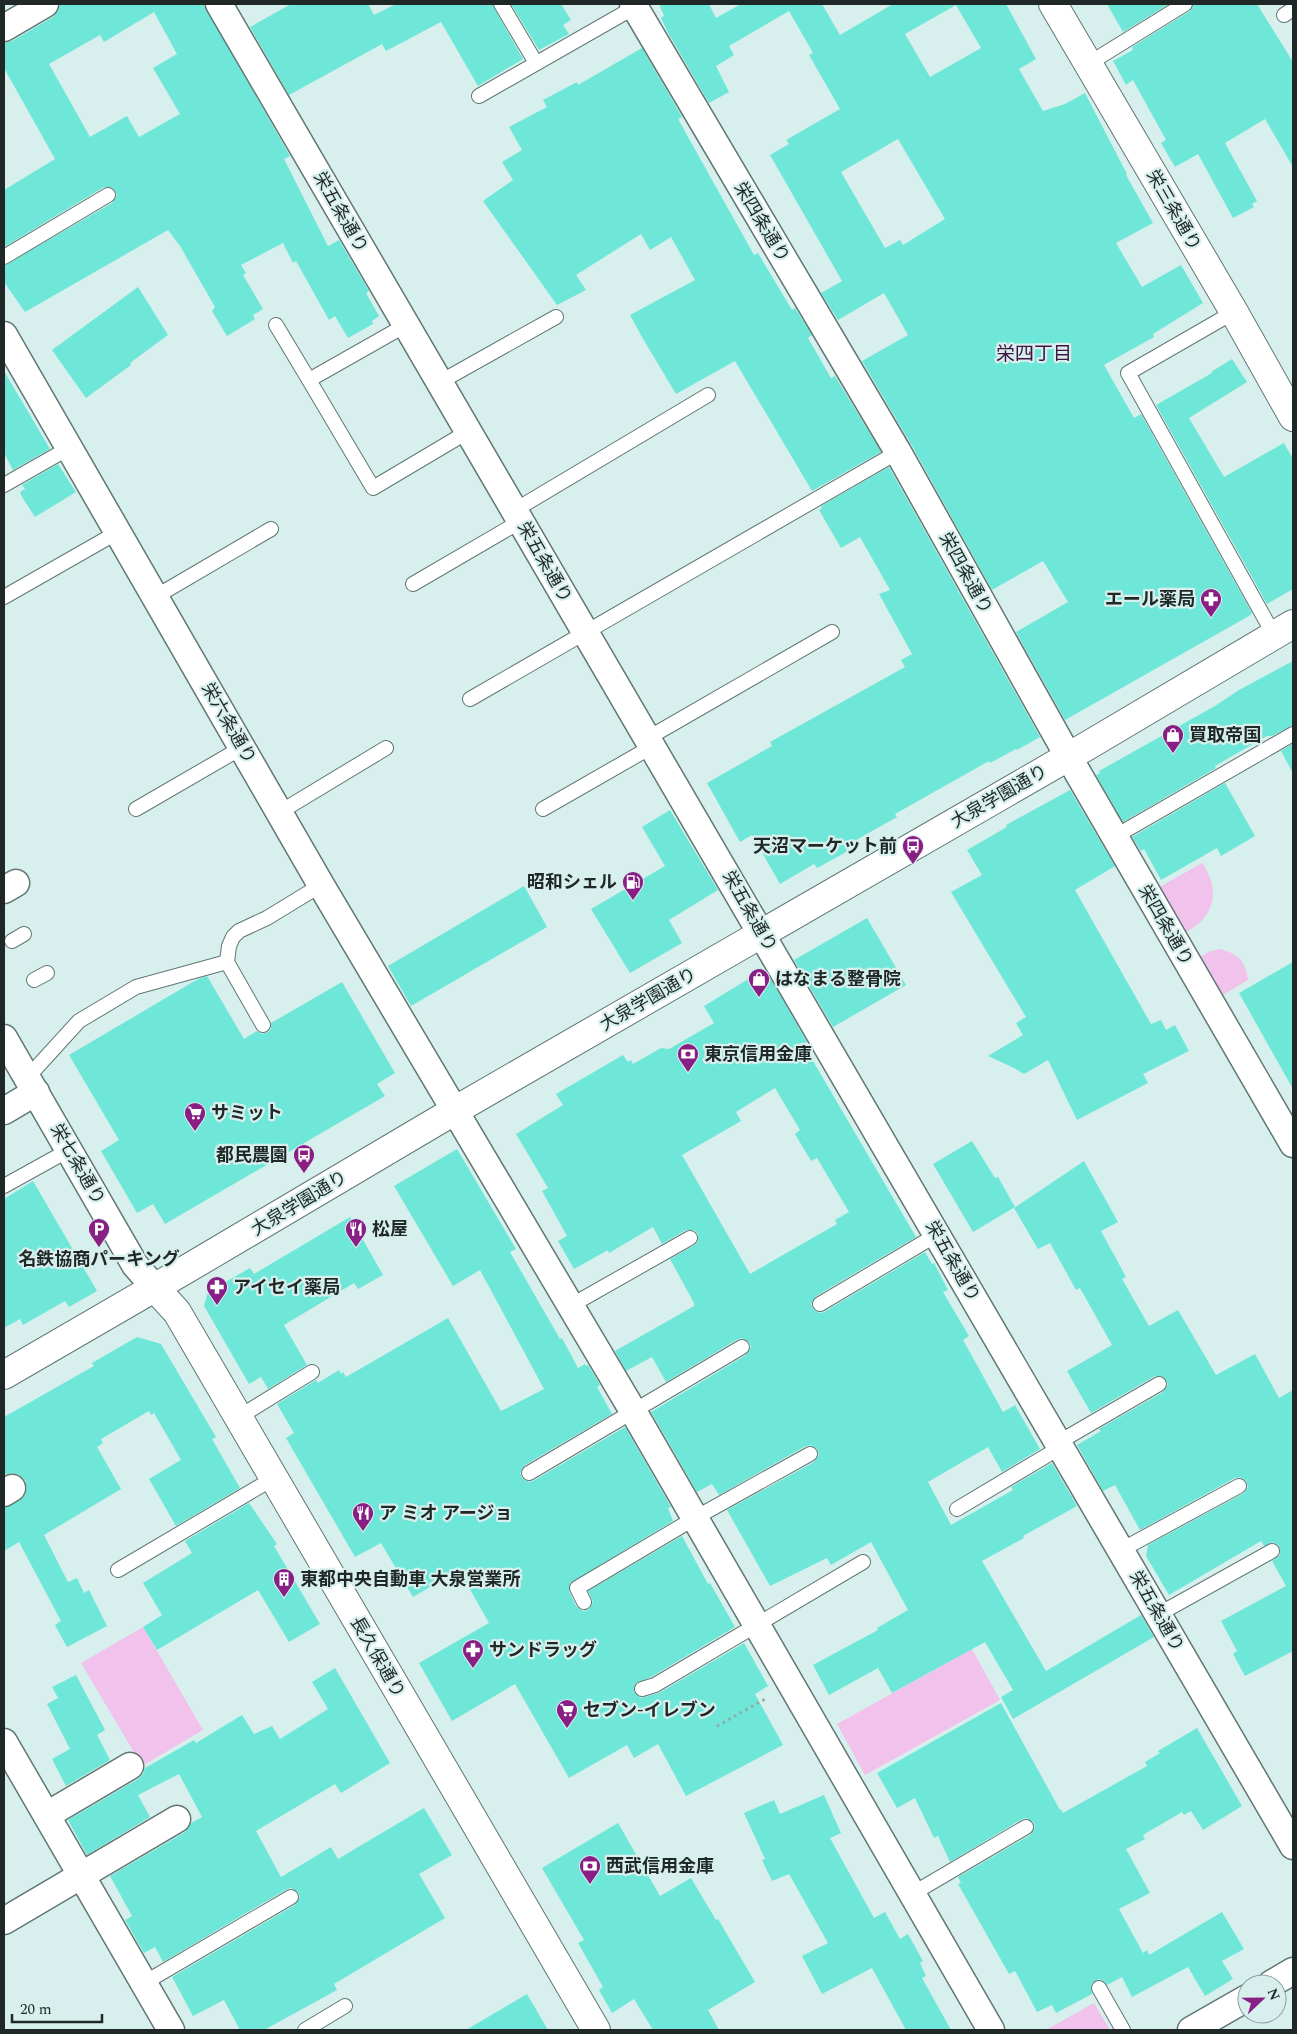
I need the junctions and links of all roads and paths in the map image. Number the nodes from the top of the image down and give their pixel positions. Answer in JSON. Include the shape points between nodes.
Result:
{"nodes":[{"id":1,"x":45,"y":4,"type":"edge"},
{"id":2,"x":219,"y":4,"type":"edge"},
{"id":3,"x":501,"y":4,"type":"edge"},
{"id":4,"x":1053,"y":4,"type":"edge"},
{"id":5,"x":1185,"y":4,"type":"edge"},
{"id":6,"x":634,"y":6,"type":"edge"},
{"id":7,"x":4,"y":28,"type":"edge"},
{"id":8,"x":536,"y":63,"type":"junction"},
{"id":9,"x":1088,"y":64,"type":"junction"},
{"id":10,"x":479,"y":96,"type":"dead end"},
{"id":11,"x":108,"y":195,"type":"dead end"},
{"id":12,"x":4,"y":257,"type":"edge"},
{"id":13,"x":1234,"y":312,"type":"junction"},
{"id":14,"x":556,"y":317,"type":"dead end"},
{"id":15,"x":276,"y":325,"type":"dead end"},
{"id":16,"x":406,"y":325,"type":"junction"},
{"id":17,"x":4,"y":335,"type":"edge"},
{"id":18,"x":308,"y":380,"type":"junction"},
{"id":19,"x":440,"y":382,"type":"junction"},
{"id":20,"x":708,"y":395,"type":"dead end"},
{"id":21,"x":1293,"y":417,"type":"edge"},
{"id":22,"x":469,"y":432,"type":"junction"},
{"id":23,"x":69,"y":448,"type":"junction"},
{"id":24,"x":898,"y":452,"type":"junction"},
{"id":25,"x":4,"y":485,"type":"edge"},
{"id":26,"x":518,"y":515,"type":"junction"},
{"id":27,"x":271,"y":529,"type":"dead end"},
{"id":28,"x":118,"y":532,"type":"junction"},
{"id":29,"x":413,"y":584,"type":"dead end"},
{"id":30,"x":4,"y":597,"type":"edge"},
{"id":31,"x":155,"y":597,"type":"junction"},
{"id":32,"x":1284,"y":629,"type":"edge"},
{"id":33,"x":586,"y":632,"type":"junction"},
{"id":34,"x":832,"y":632,"type":"dead end"},
{"id":35,"x":470,"y":699,"type":"dead end"},
{"id":36,"x":1293,"y":734,"type":"edge"},
{"id":37,"x":651,"y":742,"type":"junction"},
{"id":38,"x":242,"y":747,"type":"junction"},
{"id":39,"x":386,"y":748,"type":"dead end"},
{"id":40,"x":1068,"y":756,"type":"junction"},
{"id":41,"x":136,"y":809,"type":"dead end"},
{"id":42,"x":543,"y":809,"type":"dead end"},
{"id":43,"x":280,"y":812,"type":"junction"},
{"id":44,"x":1114,"y":837,"type":"junction"},
{"id":45,"x":321,"y":885,"type":"junction"},
{"id":46,"x":762,"y":933,"type":"junction"},
{"id":47,"x":227,"y":962,"type":"junction"},
{"id":48,"x":47,"y":973,"type":"dead end"},
{"id":49,"x":34,"y":980,"type":"dead end"},
{"id":50,"x":263,"y":1025,"type":"dead end"},
{"id":51,"x":4,"y":1038,"type":"edge"},
{"id":52,"x":31,"y":1085,"type":"junction"},
{"id":53,"x":4,"y":1111,"type":"edge"},
{"id":54,"x":454,"y":1111,"type":"junction"},
{"id":55,"x":1293,"y":1144,"type":"edge"},
{"id":56,"x":69,"y":1150,"type":"junction"},
{"id":57,"x":4,"y":1186,"type":"edge"},
{"id":58,"x":938,"y":1234,"type":"junction"},
{"id":59,"x":690,"y":1238,"type":"dead end"},
{"id":60,"x":155,"y":1288,"type":"junction"},
{"id":61,"x":820,"y":1304,"type":"dead end"},
{"id":62,"x":570,"y":1306,"type":"junction"},
{"id":63,"x":742,"y":1347,"type":"dead end"},
{"id":64,"x":312,"y":1372,"type":"dead end"},
{"id":65,"x":4,"y":1375,"type":"edge"},
{"id":66,"x":1159,"y":1384,"type":"dead end"},
{"id":67,"x":633,"y":1412,"type":"junction"},
{"id":68,"x":239,"y":1417,"type":"junction"},
{"id":69,"x":1060,"y":1445,"type":"junction"},
{"id":70,"x":810,"y":1454,"type":"dead end"},
{"id":71,"x":529,"y":1473,"type":"dead end"},
{"id":72,"x":274,"y":1478,"type":"junction"},
{"id":73,"x":1239,"y":1486,"type":"dead end"},
{"id":74,"x":957,"y":1509,"type":"dead end"},
{"id":75,"x":695,"y":1518,"type":"junction"},
{"id":76,"x":1121,"y":1550,"type":"junction"},
{"id":77,"x":1272,"y":1551,"type":"dead end"},
{"id":78,"x":863,"y":1562,"type":"dead end"},
{"id":79,"x":118,"y":1570,"type":"dead end"},
{"id":80,"x":584,"y":1602,"type":"dead end"},
{"id":81,"x":1159,"y":1614,"type":"junction"},
{"id":82,"x":756,"y":1624,"type":"junction"},
{"id":83,"x":791,"y":1684,"type":"junction"},
{"id":84,"x":642,"y":1689,"type":"dead end"},
{"id":85,"x":717,"y":1726,"type":"dead end"},
{"id":86,"x":4,"y":1742,"type":"edge"},
{"id":87,"x":130,"y":1766,"type":"dead end"},
{"id":88,"x":12,"y":1773,"type":"edge"},
{"id":89,"x":47,"y":1815,"type":"junction"},
{"id":90,"x":177,"y":1819,"type":"dead end"},
{"id":91,"x":1026,"y":1827,"type":"dead end"},
{"id":92,"x":1293,"y":1846,"type":"edge"},
{"id":93,"x":82,"y":1875,"type":"junction"},
{"id":94,"x":912,"y":1894,"type":"junction"},
{"id":95,"x":291,"y":1897,"type":"dead end"},
{"id":96,"x":4,"y":1921,"type":"edge"},
{"id":97,"x":144,"y":1983,"type":"junction"},
{"id":98,"x":1099,"y":1988,"type":"dead end"},
{"id":99,"x":1237,"y":2004,"type":"edge"},
{"id":100,"x":346,"y":2006,"type":"dead end"},
{"id":101,"x":171,"y":2030,"type":"edge"},
{"id":102,"x":305,"y":2030,"type":"edge"},
{"id":103,"x":596,"y":2030,"type":"edge"},
{"id":104,"x":991,"y":2030,"type":"edge"},
{"id":105,"x":1123,"y":2030,"type":"edge"},
{"id":106,"x":1191,"y":2030,"type":"edge"}],
"edges":[{"from":1,"to":7,"type":"street"},
{"from":2,"to":16,"type":"street","name":"栄五条通り"},
{"from":3,"to":8,"type":"lane"},
{"from":4,"to":9,"type":"street","name":"栄三条通り"},
{"from":5,"to":9,"type":"lane"},
{"from":6,"to":8,"type":"lane"},
{"from":6,"to":24,"type":"street","name":"栄四条通り"},
{"from":8,"to":10,"type":"lane"},
{"from":9,"to":13,"type":"street","name":"栄三条通り"},
{"from":11,"to":12,"type":"lane"},
{"from":13,"to":21,"type":"street","name":"栄三条通り"},
{"from":13,"to":32,"type":"lane","via":[[1128,373]]},
{"from":14,"to":19,"type":"lane"},
{"from":15,"to":18,"type":"lane"},
{"from":16,"to":18,"type":"lane"},
{"from":16,"to":19,"type":"street","name":"栄五条通り"},
{"from":17,"to":23,"type":"street","name":"栄六条通り"},
{"from":18,"to":22,"type":"lane","via":[[373,488]]},
{"from":19,"to":22,"type":"street","name":"栄五条通り"},
{"from":20,"to":26,"type":"lane"},
{"from":22,"to":26,"type":"street","name":"栄五条通り"},
{"from":23,"to":25,"type":"lane"},
{"from":23,"to":28,"type":"street","name":"栄六条通り"},
{"from":24,"to":33,"type":"lane"},
{"from":24,"to":40,"type":"street","name":"栄四条通り"},
{"from":26,"to":29,"type":"lane"},
{"from":26,"to":33,"type":"street","name":"栄五条通り"},
{"from":27,"to":31,"type":"lane"},
{"from":28,"to":30,"type":"lane"},
{"from":28,"to":31,"type":"street","name":"栄六条通り"},
{"from":31,"to":38,"type":"street","name":"栄六条通り"},
{"from":32,"to":40,"type":"street","name":"大泉学園通り"},
{"from":33,"to":35,"type":"lane"},
{"from":33,"to":37,"type":"street","name":"栄五条通り"},
{"from":34,"to":37,"type":"lane"},
{"from":36,"to":44,"type":"lane"},
{"from":37,"to":42,"type":"lane"},
{"from":37,"to":46,"type":"street","name":"栄五条通り"},
{"from":38,"to":41,"type":"lane"},
{"from":38,"to":43,"type":"street","name":"栄六条通り"},
{"from":39,"to":43,"type":"lane"},
{"from":40,"to":44,"type":"street","name":"栄四条通り"},
{"from":40,"to":46,"type":"street","name":"大泉学園通り"},
{"from":43,"to":45,"type":"street","name":"栄六条通り"},
{"from":44,"to":55,"type":"street","name":"栄四条通り"},
{"from":45,"to":47,"type":"lane","via":[[239,931],[233,937]]},
{"from":45,"to":54,"type":"street","name":"栄六条通り"},
{"from":46,"to":54,"type":"street","name":"大泉学園通り"},
{"from":46,"to":58,"type":"street","name":"栄五条通り"},
{"from":47,"to":50,"type":"lane"},
{"from":47,"to":52,"type":"lane","via":[[136,987],[79,1021]]},
{"from":48,"to":49,"type":"lane"},
{"from":51,"to":52,"type":"street","name":"栄七条通り"},
{"from":52,"to":53,"type":"street"},
{"from":52,"to":56,"type":"street","name":"栄七条通り"},
{"from":54,"to":60,"type":"street","name":"大泉学園通り"},
{"from":54,"to":62,"type":"street","name":"栄六条通り"},
{"from":56,"to":57,"type":"lane"},
{"from":56,"to":60,"type":"street","name":"栄七条通り","via":[[135,1265]]},
{"from":58,"to":61,"type":"lane"},
{"from":58,"to":69,"type":"street","name":"栄五条通り"},
{"from":59,"to":62,"type":"lane"},
{"from":60,"to":65,"type":"street","name":"大泉学園通り"},
{"from":60,"to":68,"type":"street","name":"長久保通り","via":[[177,1312]]},
{"from":62,"to":67,"type":"street","name":"栄六条通り"},
{"from":63,"to":67,"type":"lane"},
{"from":64,"to":68,"type":"lane"},
{"from":66,"to":69,"type":"lane"},
{"from":67,"to":71,"type":"lane"},
{"from":67,"to":75,"type":"street","name":"栄六条通り"},
{"from":68,"to":72,"type":"street","name":"長久保通り"},
{"from":69,"to":74,"type":"lane"},
{"from":69,"to":76,"type":"street","name":"栄五条通り"},
{"from":70,"to":75,"type":"lane"},
{"from":72,"to":79,"type":"lane"},
{"from":72,"to":103,"type":"street","name":"長久保通り"},
{"from":73,"to":76,"type":"lane"},
{"from":75,"to":80,"type":"lane","via":[[577,1588]]},
{"from":75,"to":82,"type":"street","name":"栄六条通り"},
{"from":76,"to":81,"type":"street","name":"栄五条通り"},
{"from":77,"to":81,"type":"lane"},
{"from":78,"to":82,"type":"lane"},
{"from":81,"to":92,"type":"street","name":"栄五条通り"},
{"from":82,"to":83,"type":"street","name":"栄六条通り"},
{"from":82,"to":84,"type":"lane"},
{"from":83,"to":85,"type":"path"},
{"from":83,"to":94,"type":"street","name":"栄六条通り"},
{"from":86,"to":88,"type":"street"},
{"from":87,"to":89,"type":"street"},
{"from":88,"to":89,"type":"street"},
{"from":89,"to":93,"type":"street"},
{"from":90,"to":93,"type":"street"},
{"from":91,"to":94,"type":"lane"},
{"from":93,"to":96,"type":"street"},
{"from":93,"to":97,"type":"street"},
{"from":94,"to":104,"type":"street","name":"栄六条通り"},
{"from":95,"to":97,"type":"lane"},
{"from":97,"to":101,"type":"street"},
{"from":98,"to":105,"type":"lane"},
{"from":99,"to":106,"type":"street"},
{"from":100,"to":102,"type":"lane"}]}
